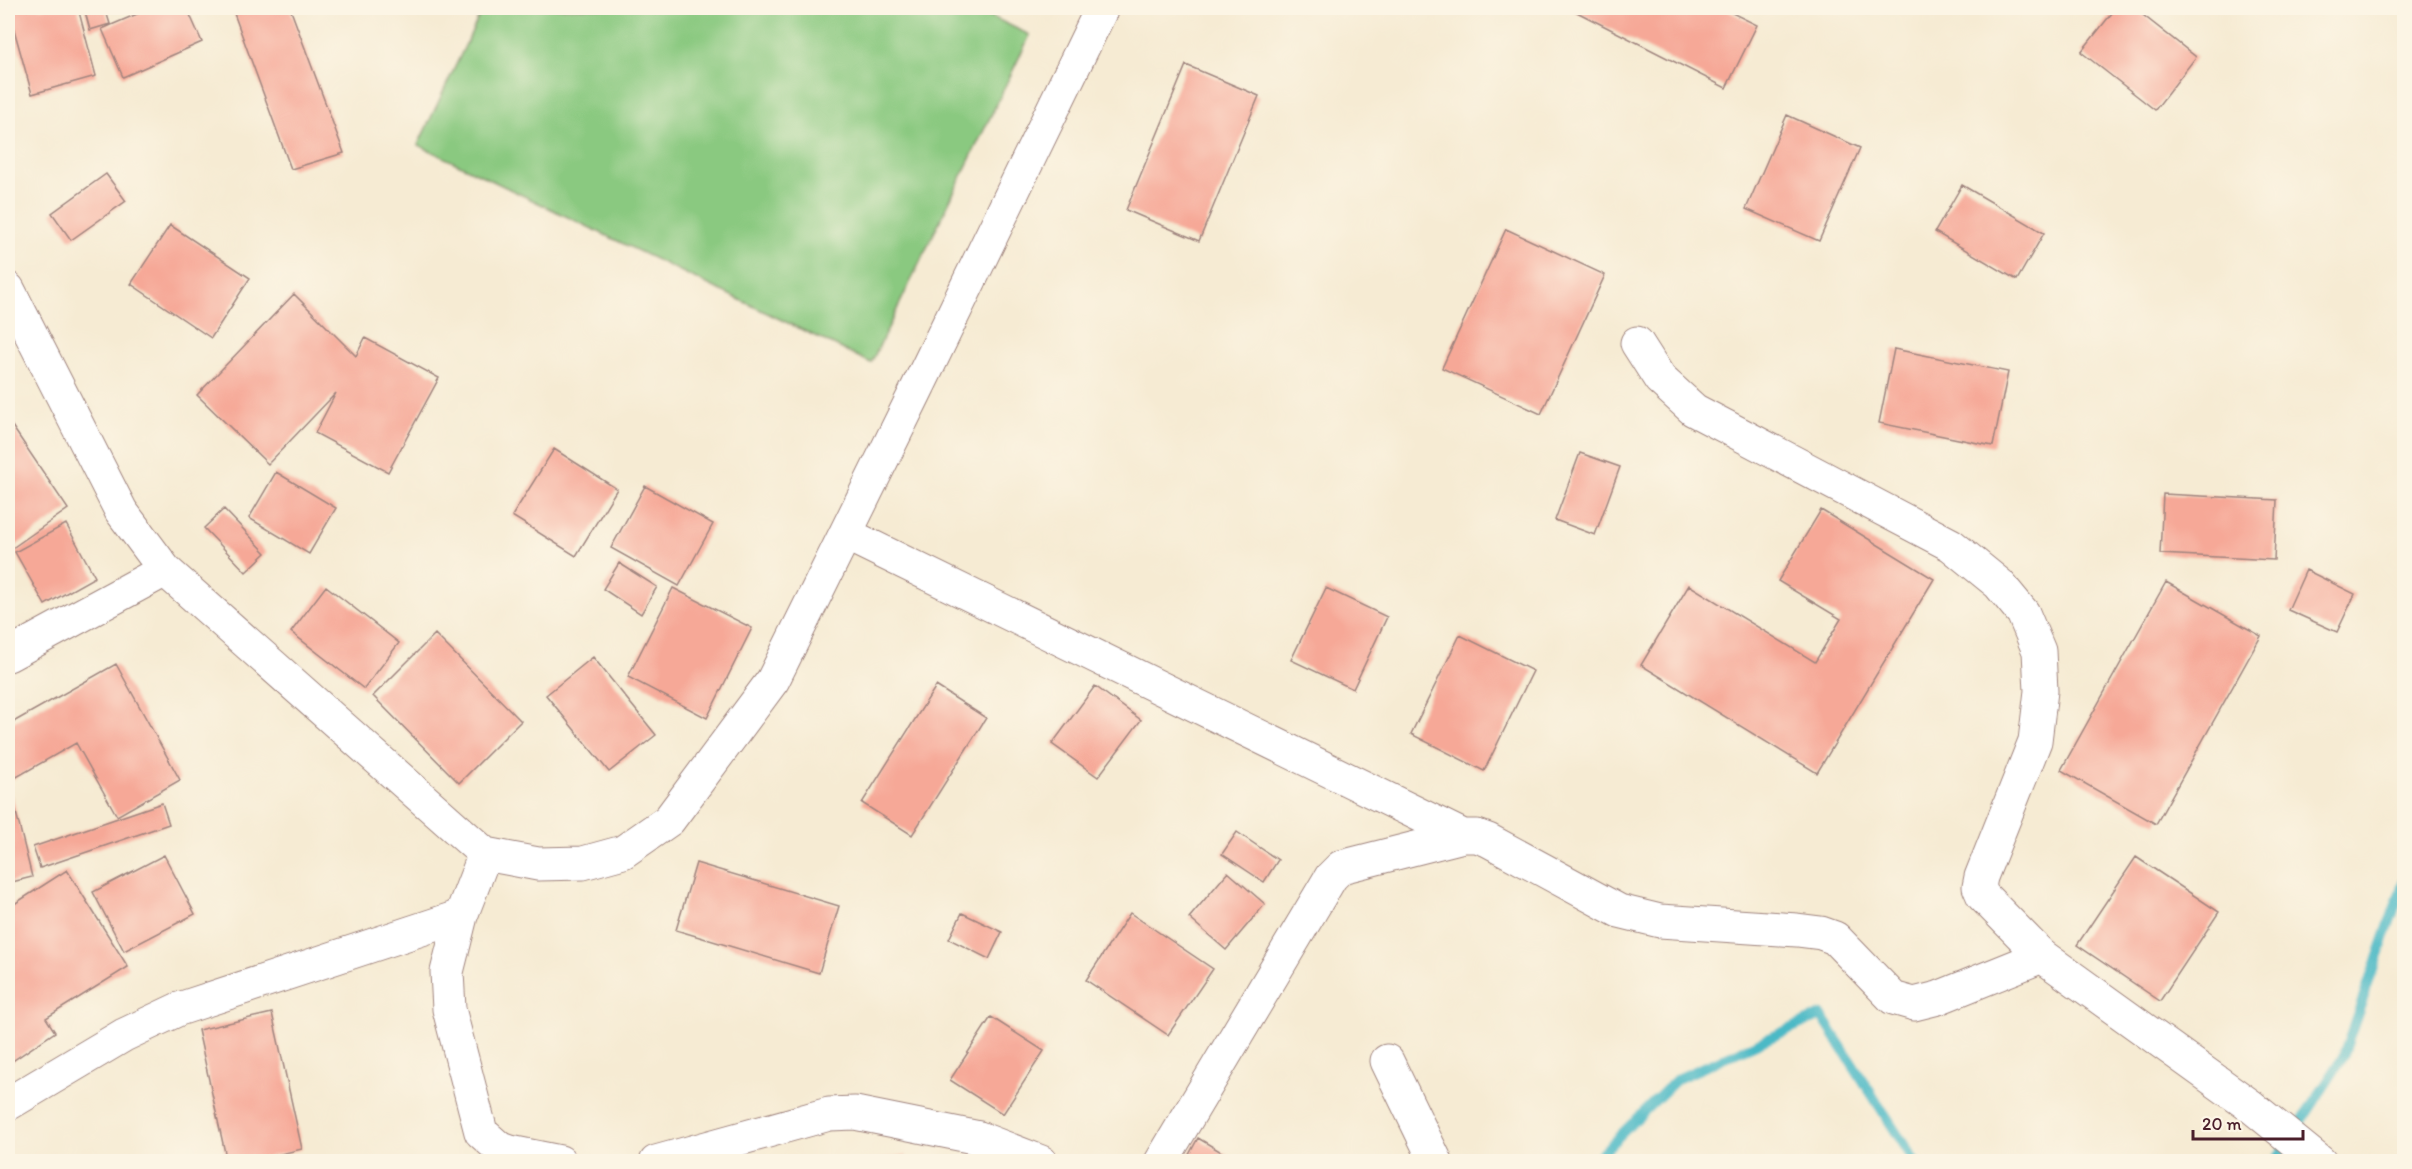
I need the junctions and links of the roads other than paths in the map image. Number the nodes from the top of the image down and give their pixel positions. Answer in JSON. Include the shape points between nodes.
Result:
{"nodes":[{"id":1,"x":1102,"y":8,"type":"edge"},
{"id":2,"x":8,"y":289,"type":"edge"},
{"id":3,"x":1637,"y":343,"type":"dead end"},
{"id":4,"x":846,"y":534,"type":"junction"},
{"id":5,"x":165,"y":570,"type":"junction"},
{"id":6,"x":8,"y":655,"type":"edge"},
{"id":7,"x":1463,"y":836,"type":"junction"},
{"id":8,"x":485,"y":854,"type":"junction"},
{"id":9,"x":461,"y":916,"type":"junction"},
{"id":10,"x":2042,"y":956,"type":"junction"},
{"id":11,"x":1387,"y":1060,"type":"dead end"},
{"id":12,"x":8,"y":1104,"type":"edge"},
{"id":13,"x":483,"y":1146,"type":"edge"},
{"id":14,"x":560,"y":1161,"type":"edge"},
{"id":15,"x":656,"y":1161,"type":"edge"},
{"id":16,"x":1041,"y":1161,"type":"edge"},
{"id":17,"x":1161,"y":1161,"type":"edge"},
{"id":18,"x":1436,"y":1161,"type":"edge"},
{"id":19,"x":2320,"y":1161,"type":"edge"}],
"edges":[{"from":1,"to":4,"type":"street"},
{"from":2,"to":5,"type":"street","via":[[121,511]]},
{"from":3,"to":10,"type":"street","via":[[1660,379],[1694,410],[1951,545],[1999,584],[2023,613],[2039,651],[2041,691],[2035,741],[1979,887],[1983,896]]},
{"from":4,"to":7,"type":"street"},
{"from":4,"to":8,"type":"street","via":[[772,680],[669,820],[623,852],[583,863],[538,864]]},
{"from":5,"to":6,"type":"street"},
{"from":5,"to":8,"type":"street"},
{"from":7,"to":10,"type":"street","via":[[1488,840],[1619,911],[1660,921],[1797,930],[1835,938],[1893,998],[1914,1004],[1938,999]]},
{"from":7,"to":17,"type":"street","via":[[1341,867],[1331,877]]},
{"from":8,"to":9,"type":"street"},
{"from":9,"to":12,"type":"street","via":[[179,1009],[124,1035]]},
{"from":9,"to":13,"type":"street","via":[[447,972],[449,1009]]},
{"from":10,"to":19,"type":"street","via":[[2252,1107]]},
{"from":11,"to":18,"type":"street"},
{"from":13,"to":14,"type":"street"},
{"from":15,"to":16,"type":"street","via":[[829,1114],[855,1113],[979,1138]]}]}
